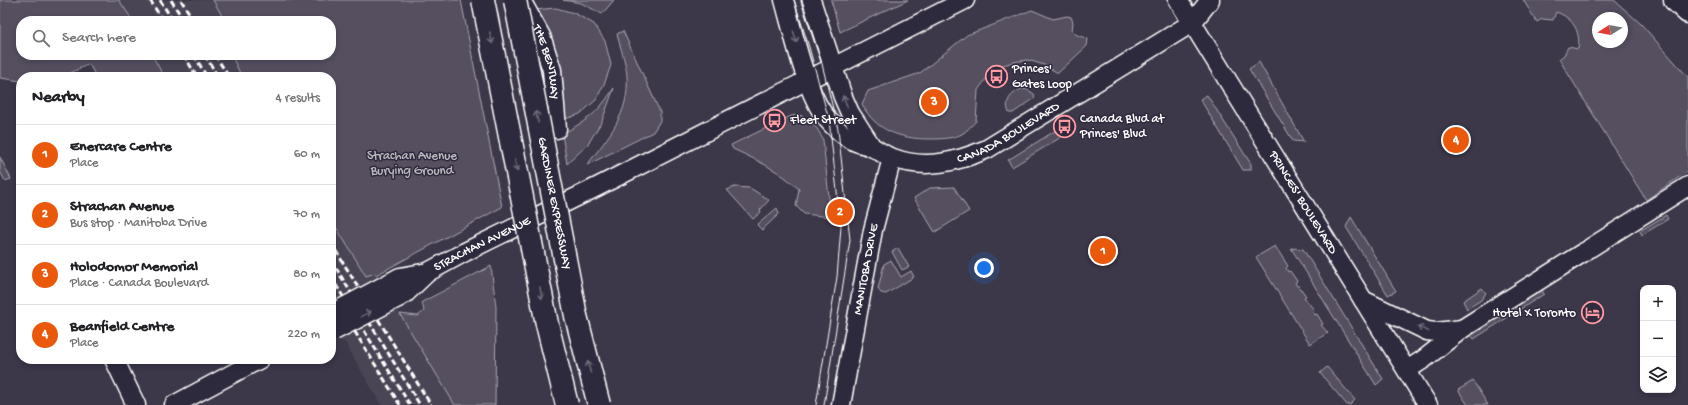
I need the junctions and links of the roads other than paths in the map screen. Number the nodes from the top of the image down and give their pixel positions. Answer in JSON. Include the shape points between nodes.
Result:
{"nodes":[{"id":1,"x":483,"y":0,"type":"edge"},
{"id":2,"x":515,"y":0,"type":"edge"},
{"id":3,"x":522,"y":0,"type":"edge"},
{"id":4,"x":784,"y":0,"type":"edge"},
{"id":5,"x":811,"y":0,"type":"edge"},
{"id":6,"x":965,"y":0,"type":"edge"},
{"id":7,"x":1178,"y":0,"type":"edge"},
{"id":8,"x":1210,"y":0,"type":"edge"},
{"id":9,"x":1675,"y":0,"type":"edge"},
{"id":10,"x":1688,"y":12,"type":"edge"},
{"id":11,"x":1192,"y":23,"type":"junction"},
{"id":12,"x":834,"y":66,"type":"junction"},
{"id":13,"x":808,"y":79,"type":"junction"},
{"id":14,"x":558,"y":130,"type":"dead end"},
{"id":15,"x":872,"y":147,"type":"junction"},
{"id":16,"x":892,"y":158,"type":"junction"},
{"id":17,"x":1688,"y":186,"type":"edge"},
{"id":18,"x":428,"y":272,"type":"junction"},
{"id":19,"x":1363,"y":300,"type":"junction"},
{"id":20,"x":336,"y":322,"type":"edge"},
{"id":21,"x":336,"y":323,"type":"edge"},
{"id":22,"x":1462,"y":330,"type":"junction"},
{"id":23,"x":116,"y":364,"type":"edge"},
{"id":24,"x":251,"y":364,"type":"edge"},
{"id":25,"x":1407,"y":370,"type":"junction"},
{"id":26,"x":136,"y":405,"type":"edge"},
{"id":27,"x":174,"y":405,"type":"edge"},
{"id":28,"x":567,"y":405,"type":"edge"},
{"id":29,"x":599,"y":405,"type":"edge"},
{"id":30,"x":841,"y":405,"type":"edge"},
{"id":31,"x":1428,"y":405,"type":"edge"}],
"edges":[{"from":1,"to":28,"type":"highway","one_way":true,"bridge":true,"via":[[547,324]]},
{"from":29,"to":2,"type":"highway","name":"GARDINER EXPRESSWAY","one_way":true,"bridge":true,"via":[[575,309]]},
{"from":3,"to":14,"type":"street","name":"THE BENTWAY","via":[[541,36],[552,70]]},
{"from":4,"to":13,"type":"street","one_way":true},
{"from":5,"to":12,"type":"street"},
{"from":6,"to":12,"type":"street","name":"STRACHAN AVENUE"},
{"from":7,"to":11,"type":"street","name":"PRINCES' BOULEVARD"},
{"from":8,"to":11,"type":"street","name":"CANADA BOULEVARD"},
{"from":9,"to":10,"type":"highway"},
{"from":11,"to":16,"type":"street","name":"CANADA BOULEVARD","via":[[988,149],[949,163],[917,163]]},
{"from":11,"to":19,"type":"street","name":"PRINCES' BOULEVARD"},
{"from":12,"to":13,"type":"street","name":"STRACHAN AVENUE"},
{"from":15,"to":12,"type":"street","one_way":true,"via":[[850,113]]},
{"from":13,"to":15,"type":"street","via":[[817,103],[828,120],[853,141]]},
{"from":13,"to":18,"type":"street","name":"STRACHAN AVENUE"},
{"from":15,"to":16,"type":"street"},
{"from":16,"to":30,"type":"street","name":"MANITOBA DRIVE","via":[[873,230]]},
{"from":17,"to":22,"type":"street"},
{"from":18,"to":20,"type":"street","name":"STRACHAN AVENUE","bridge":true,"via":[[400,277]]},
{"from":21,"to":18,"type":"street","name":"STRACHAN AVENUE","one_way":true,"bridge":true,"via":[[398,298]]},
{"from":22,"to":19,"type":"street","one_way":true,"via":[[1426,331]]},
{"from":19,"to":25,"type":"street","name":"PRINCES' BOULEVARD"},
{"from":22,"to":25,"type":"street"},
{"from":23,"to":26,"type":"street"},
{"from":24,"to":27,"type":"street"},
{"from":25,"to":31,"type":"street","name":"PRINCES' BOULEVARD"}]}
